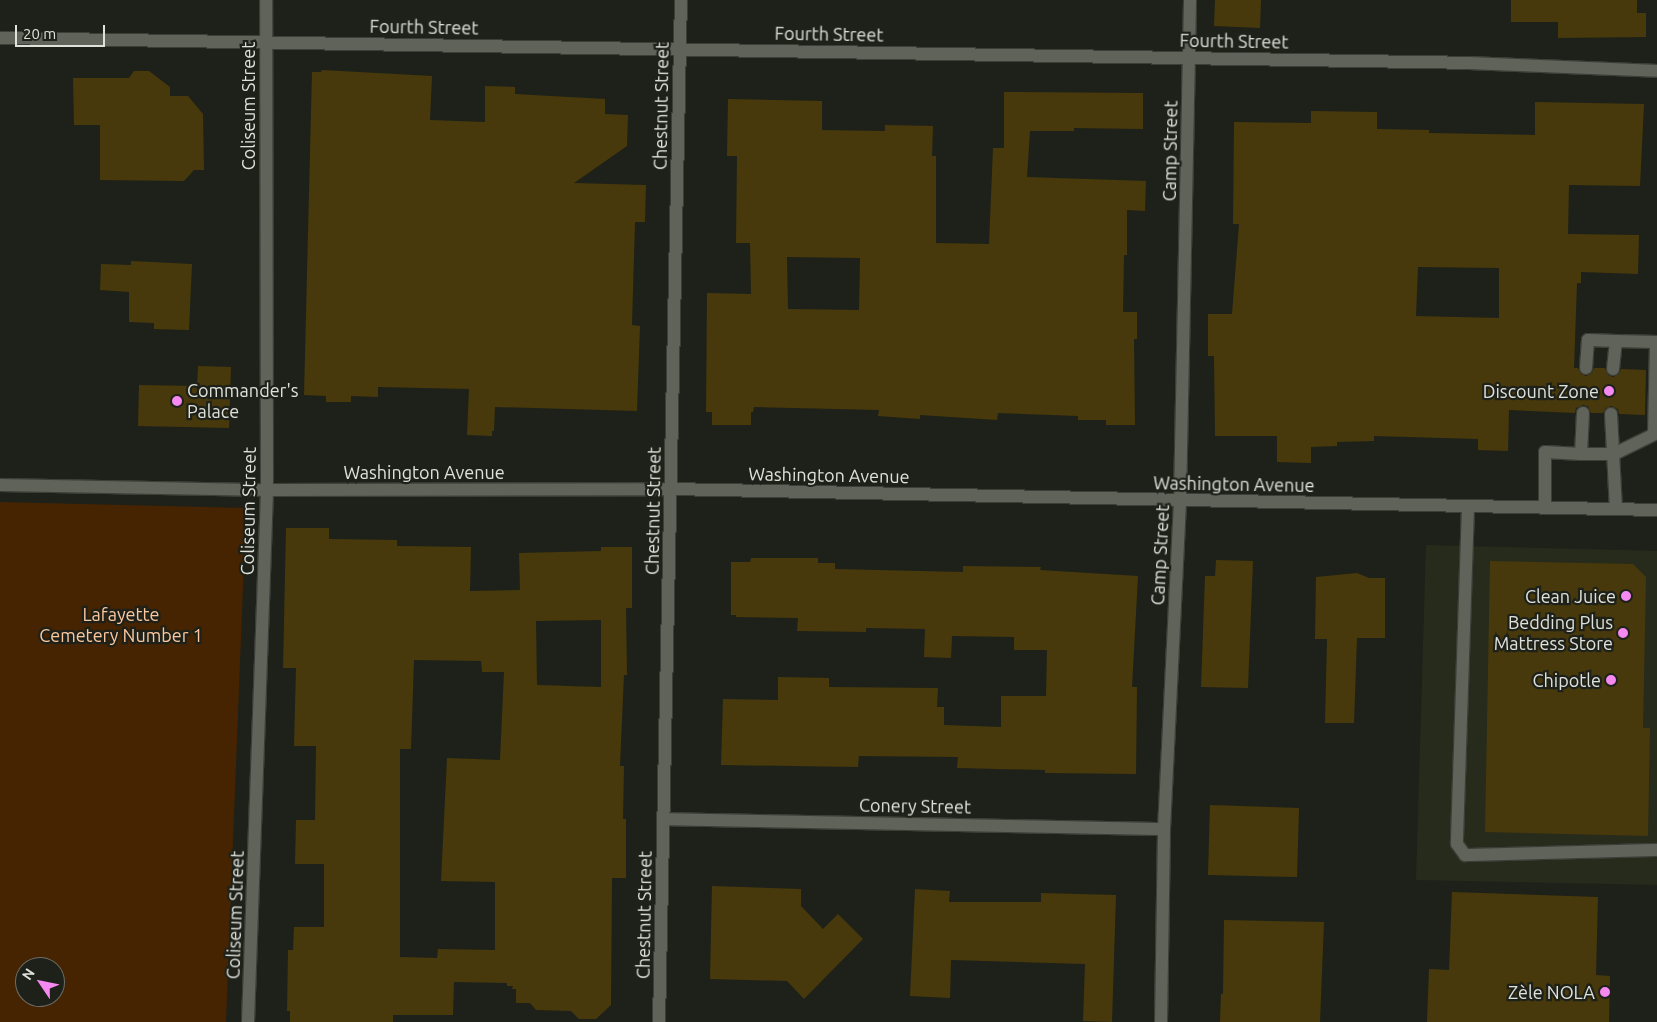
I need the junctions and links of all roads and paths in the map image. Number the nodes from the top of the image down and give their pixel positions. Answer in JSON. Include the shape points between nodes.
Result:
{"nodes":[{"id":1,"x":266,"y":0,"type":"edge"},
{"id":2,"x":681,"y":0,"type":"edge"},
{"id":3,"x":1190,"y":0,"type":"edge"},
{"id":4,"x":0,"y":38,"type":"edge"},
{"id":5,"x":265,"y":42,"type":"junction"},
{"id":6,"x":680,"y":49,"type":"junction"},
{"id":7,"x":1189,"y":58,"type":"junction"},
{"id":8,"x":1657,"y":71,"type":"edge"},
{"id":9,"x":1616,"y":341,"type":"junction"},
{"id":10,"x":1656,"y":342,"type":"edge"},
{"id":11,"x":1586,"y":368,"type":"dead end"},
{"id":12,"x":1613,"y":369,"type":"dead end"},
{"id":13,"x":1583,"y":413,"type":"dead end"},
{"id":14,"x":1611,"y":414,"type":"dead end"},
{"id":15,"x":1655,"y":433,"type":"edge"},
{"id":16,"x":1581,"y":454,"type":"junction"},
{"id":17,"x":1614,"y":454,"type":"junction"},
{"id":18,"x":0,"y":485,"type":"edge"},
{"id":19,"x":671,"y":489,"type":"junction"},
{"id":20,"x":267,"y":490,"type":"junction"},
{"id":21,"x":1180,"y":500,"type":"junction"},
{"id":22,"x":1468,"y":506,"type":"junction"},
{"id":23,"x":1545,"y":508,"type":"junction"},
{"id":24,"x":1616,"y":509,"type":"junction"},
{"id":25,"x":1657,"y":510,"type":"edge"},
{"id":26,"x":664,"y":818,"type":"junction"},
{"id":27,"x":1164,"y":829,"type":"junction"},
{"id":28,"x":1657,"y":850,"type":"edge"},
{"id":29,"x":248,"y":1022,"type":"edge"},
{"id":30,"x":659,"y":1022,"type":"edge"},
{"id":31,"x":1162,"y":1022,"type":"edge"}],
"edges":[{"from":1,"to":5,"type":"street","name":"Coliseum Street"},
{"from":2,"to":6,"type":"street","name":"Chestnut Street"},
{"from":3,"to":7,"type":"street","name":"Camp Street"},
{"from":4,"to":5,"type":"street","name":"Fourth Street"},
{"from":5,"to":6,"type":"street","name":"Fourth Street"},
{"from":5,"to":20,"type":"street","name":"Coliseum Street"},
{"from":6,"to":7,"type":"street","name":"Fourth Street"},
{"from":6,"to":19,"type":"street","name":"Chestnut Street"},
{"from":7,"to":8,"type":"street","name":"Fourth Street","via":[[1469,63]]},
{"from":7,"to":21,"type":"street","name":"Camp Street"},
{"from":9,"to":10,"type":"street"},
{"from":9,"to":11,"type":"street","via":[[1588,340]]},
{"from":9,"to":12,"type":"street"},
{"from":10,"to":15,"type":"street"},
{"from":13,"to":16,"type":"street"},
{"from":14,"to":17,"type":"street"},
{"from":15,"to":17,"type":"street"},
{"from":16,"to":17,"type":"street"},
{"from":16,"to":23,"type":"street","via":[[1545,452]]},
{"from":17,"to":24,"type":"street"},
{"from":18,"to":20,"type":"street","name":"Washington Avenue"},
{"from":19,"to":20,"type":"street","name":"Washington Avenue"},
{"from":19,"to":21,"type":"street","name":"Washington Avenue"},
{"from":19,"to":26,"type":"street","name":"Chestnut Street"},
{"from":20,"to":29,"type":"street","name":"Coliseum Street"},
{"from":21,"to":22,"type":"street","name":"Washington Avenue"},
{"from":21,"to":27,"type":"street","name":"Camp Street"},
{"from":22,"to":23,"type":"street","name":"Washington Avenue"},
{"from":22,"to":28,"type":"street","via":[[1456,844],[1465,855]]},
{"from":23,"to":24,"type":"street","name":"Washington Avenue"},
{"from":24,"to":25,"type":"street","name":"Washington Avenue"},
{"from":26,"to":27,"type":"street","name":"Conery Street"},
{"from":26,"to":30,"type":"street","name":"Chestnut Street"},
{"from":27,"to":31,"type":"street","name":"Camp Street"}]}
